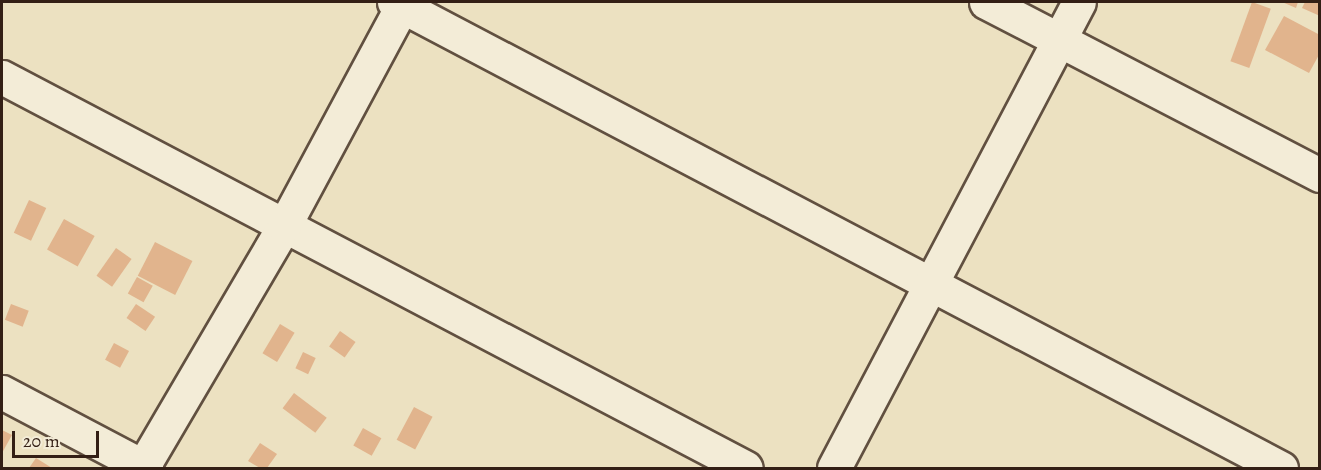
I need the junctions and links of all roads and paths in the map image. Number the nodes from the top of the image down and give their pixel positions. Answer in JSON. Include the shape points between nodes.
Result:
{"nodes":[{"id":1,"x":986,"y":2,"type":"edge"},
{"id":2,"x":1079,"y":2,"type":"edge"},
{"id":3,"x":400,"y":3,"type":"edge"},
{"id":4,"x":1059,"y":40,"type":"junction"},
{"id":5,"x":2,"y":77,"type":"edge"},
{"id":6,"x":1320,"y":176,"type":"edge"},
{"id":7,"x":284,"y":226,"type":"junction"},
{"id":8,"x":931,"y":284,"type":"junction"},
{"id":9,"x":2,"y":392,"type":"edge"},
{"id":10,"x":144,"y":468,"type":"edge"},
{"id":11,"x":746,"y":468,"type":"edge"},
{"id":12,"x":834,"y":468,"type":"edge"},
{"id":13,"x":1281,"y":468,"type":"edge"}],
"edges":[{"from":1,"to":4,"type":"street"},
{"from":2,"to":4,"type":"street"},
{"from":3,"to":7,"type":"street"},
{"from":3,"to":8,"type":"street"},
{"from":4,"to":6,"type":"street"},
{"from":4,"to":8,"type":"street"},
{"from":5,"to":7,"type":"street"},
{"from":7,"to":10,"type":"street"},
{"from":7,"to":11,"type":"street"},
{"from":8,"to":12,"type":"street"},
{"from":8,"to":13,"type":"street"},
{"from":9,"to":10,"type":"street"}]}
